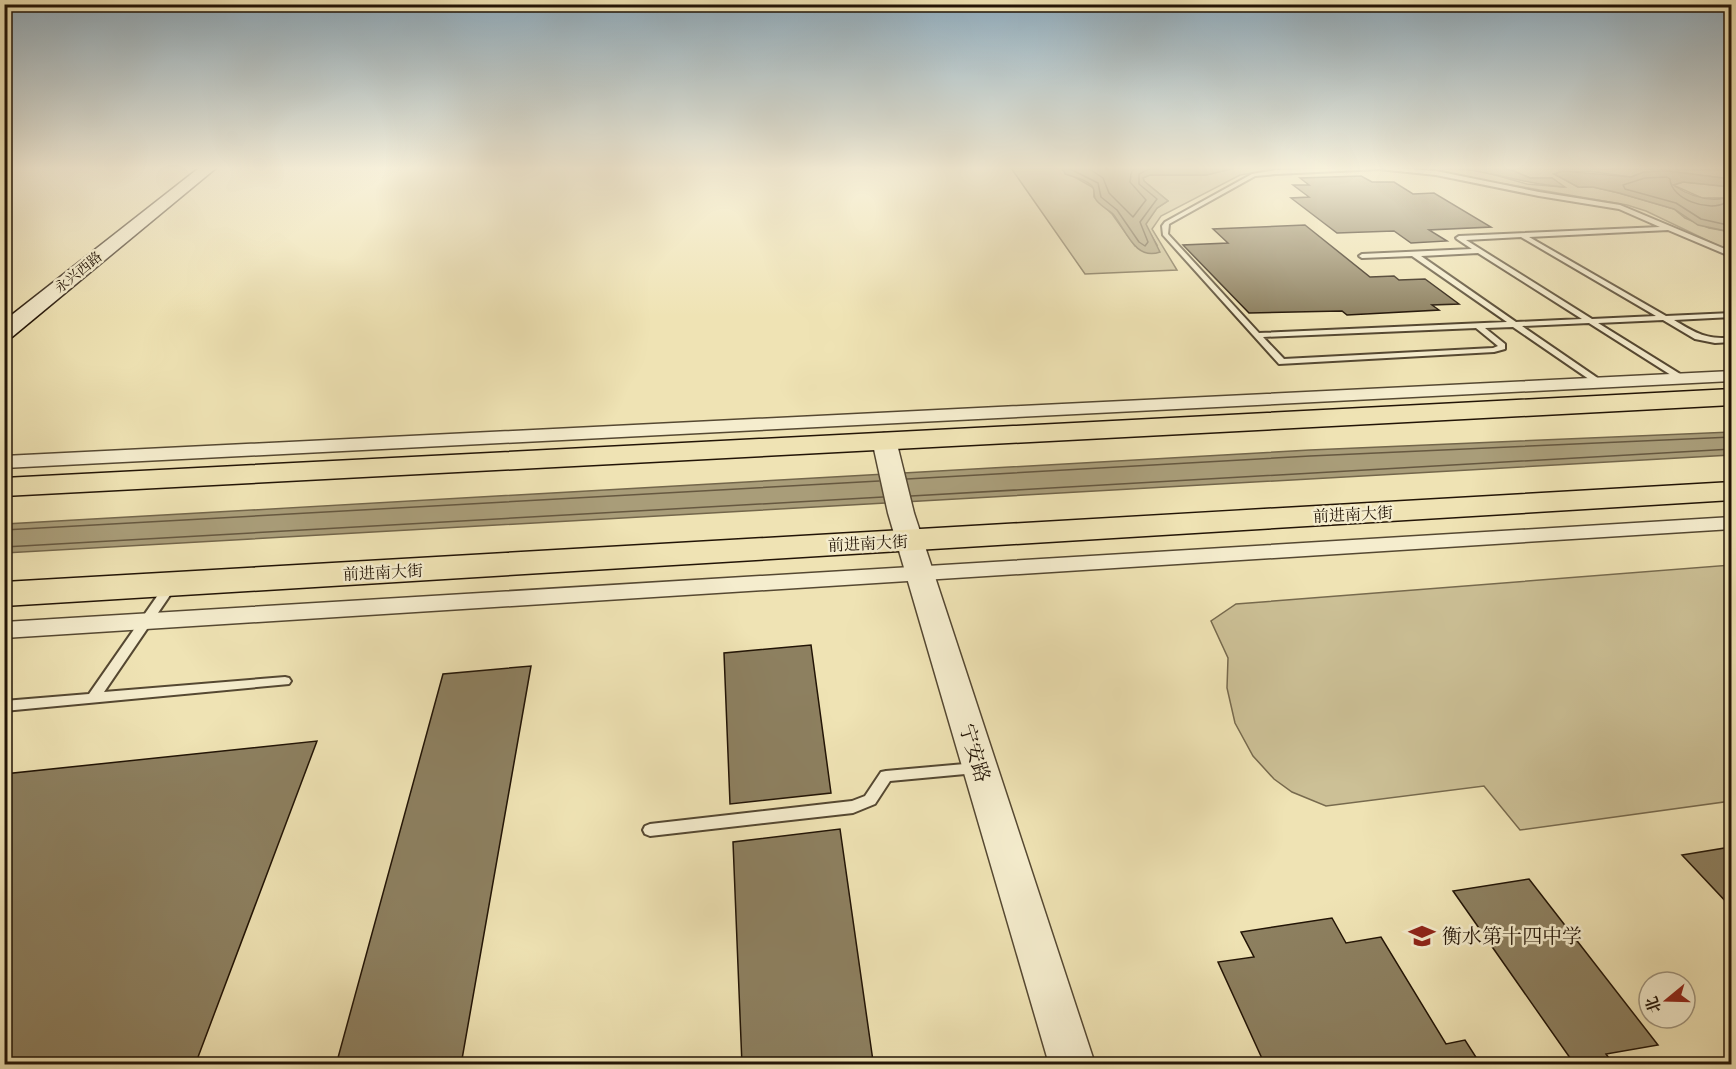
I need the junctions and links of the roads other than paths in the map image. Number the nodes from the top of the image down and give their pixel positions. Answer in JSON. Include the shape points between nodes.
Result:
{"nodes":[{"id":1,"x":124,"y":218,"type":"edge"},
{"id":2,"x":146,"y":218,"type":"edge"},
{"id":3,"x":1179,"y":218,"type":"edge"},
{"id":4,"x":1650,"y":218,"type":"edge"},
{"id":5,"x":1673,"y":228,"type":"junction"},
{"id":6,"x":1522,"y":235,"type":"junction"},
{"id":7,"x":1480,"y":251,"type":"junction"},
{"id":8,"x":1730,"y":253,"type":"edge"},
{"id":9,"x":1414,"y":254,"type":"junction"},
{"id":10,"x":1362,"y":256,"type":"dead end"},
{"id":11,"x":4,"y":311,"type":"edge"},
{"id":12,"x":1731,"y":315,"type":"edge"},
{"id":13,"x":1665,"y":318,"type":"junction"},
{"id":14,"x":1590,"y":320,"type":"junction"},
{"id":15,"x":1514,"y":324,"type":"junction"},
{"id":16,"x":1477,"y":325,"type":"junction"},
{"id":17,"x":4,"y":332,"type":"edge"},
{"id":18,"x":1257,"y":335,"type":"junction"},
{"id":19,"x":1731,"y":340,"type":"edge"},
{"id":20,"x":1731,"y":376,"type":"edge"},
{"id":21,"x":1682,"y":379,"type":"junction"},
{"id":22,"x":1599,"y":383,"type":"junction"},
{"id":23,"x":1731,"y":397,"type":"edge"},
{"id":24,"x":884,"y":440,"type":"junction"},
{"id":25,"x":4,"y":462,"type":"edge"},
{"id":26,"x":4,"y":487,"type":"edge"},
{"id":27,"x":1731,"y":491,"type":"edge"},
{"id":28,"x":1731,"y":524,"type":"edge"},
{"id":29,"x":905,"y":526,"type":"junction"},
{"id":30,"x":919,"y":573,"type":"junction"},
{"id":31,"x":171,"y":585,"type":"junction"},
{"id":32,"x":4,"y":594,"type":"edge"},
{"id":33,"x":146,"y":621,"type":"junction"},
{"id":34,"x":4,"y":630,"type":"edge"},
{"id":35,"x":285,"y":681,"type":"dead end"},
{"id":36,"x":93,"y":698,"type":"junction"},
{"id":37,"x":4,"y":706,"type":"edge"},
{"id":38,"x":980,"y":767,"type":"junction"},
{"id":39,"x":650,"y":830,"type":"dead end"},
{"id":40,"x":1071,"y":1065,"type":"edge"}],
"edges":[{"from":1,"to":11,"type":"main road","name":"永兴西路"},
{"from":2,"to":17,"type":"main road","name":"永兴西路"},
{"from":3,"to":18,"type":"lane","via":[[1164,226],[1167,239]]},
{"from":4,"to":5,"type":"lane"},
{"from":5,"to":6,"type":"lane"},
{"from":5,"to":8,"type":"lane"},
{"from":6,"to":7,"type":"lane","via":[[1459,237]]},
{"from":6,"to":13,"type":"lane"},
{"from":7,"to":9,"type":"lane"},
{"from":7,"to":14,"type":"lane"},
{"from":9,"to":10,"type":"lane"},
{"from":9,"to":15,"type":"lane"},
{"from":12,"to":13,"type":"lane"},
{"from":13,"to":14,"type":"lane"},
{"from":13,"to":19,"type":"lane","via":[[1698,337]]},
{"from":14,"to":15,"type":"lane"},
{"from":14,"to":21,"type":"lane"},
{"from":15,"to":16,"type":"lane"},
{"from":15,"to":22,"type":"lane"},
{"from":16,"to":18,"type":"lane"},
{"from":16,"to":18,"type":"lane","via":[[1502,347],[1282,362]]},
{"from":20,"to":21,"type":"street"},
{"from":21,"to":22,"type":"street"},
{"from":22,"to":25,"type":"street"},
{"from":23,"to":24,"type":"main road"},
{"from":24,"to":26,"type":"main road"},
{"from":24,"to":29,"type":"street","name":"宁安路"},
{"from":27,"to":29,"type":"main road","name":"前进南大街"},
{"from":28,"to":30,"type":"street"},
{"from":29,"to":30,"type":"street","name":"宁安路"},
{"from":29,"to":31,"type":"main road","name":"前进南大街"},
{"from":30,"to":33,"type":"street"},
{"from":30,"to":38,"type":"street","name":"宁安路"},
{"from":31,"to":32,"type":"main road","name":"前进南大街"},
{"from":31,"to":33,"type":"lane"},
{"from":33,"to":34,"type":"street"},
{"from":33,"to":36,"type":"lane"},
{"from":35,"to":36,"type":"lane"},
{"from":36,"to":37,"type":"lane"},
{"from":38,"to":39,"type":"lane","via":[[886,776],[870,800],[854,807]]},
{"from":38,"to":40,"type":"street","name":"宁安路"}]}
